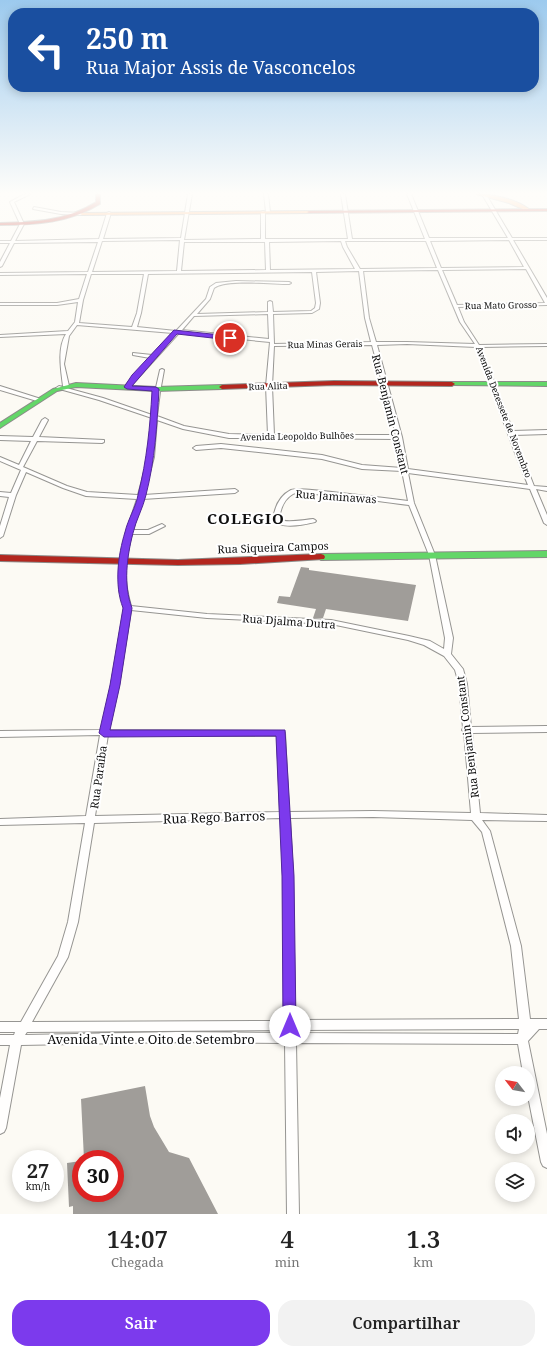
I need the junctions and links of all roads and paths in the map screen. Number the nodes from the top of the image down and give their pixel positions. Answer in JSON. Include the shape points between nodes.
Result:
{"nodes":[{"id":1,"x":7,"y":251,"type":"edge"},
{"id":2,"x":97,"y":251,"type":"edge"},
{"id":3,"x":180,"y":251,"type":"edge"},
{"id":4,"x":266,"y":251,"type":"edge"},
{"id":5,"x":347,"y":251,"type":"edge"},
{"id":6,"x":433,"y":251,"type":"edge"},
{"id":7,"x":517,"y":251,"type":"edge"},
{"id":8,"x":0,"y":266,"type":"edge"},
{"id":9,"x":527,"y":268,"type":"junction"},
{"id":10,"x":440,"y":269,"type":"junction"},
{"id":11,"x":268,"y":270,"type":"junction"},
{"id":12,"x":314,"y":270,"type":"junction"},
{"id":13,"x":359,"y":270,"type":"junction"},
{"id":14,"x":146,"y":272,"type":"junction"},
{"id":15,"x":179,"y":272,"type":"junction"},
{"id":16,"x":89,"y":273,"type":"junction"},
{"id":17,"x":0,"y":274,"type":"edge"},
{"id":18,"x":289,"y":283,"type":"dead end"},
{"id":19,"x":81,"y":300,"type":"junction"},
{"id":20,"x":270,"y":302,"type":"dead end"},
{"id":21,"x":547,"y":303,"type":"edge"},
{"id":22,"x":0,"y":304,"type":"edge"},
{"id":23,"x":455,"y":306,"type":"junction"},
{"id":24,"x":269,"y":314,"type":"junction"},
{"id":25,"x":192,"y":315,"type":"junction"},
{"id":26,"x":76,"y":324,"type":"junction"},
{"id":27,"x":134,"y":329,"type":"junction"},
{"id":28,"x":177,"y":331,"type":"junction"},
{"id":29,"x":69,"y":332,"type":"junction"},
{"id":30,"x":0,"y":336,"type":"edge"},
{"id":31,"x":271,"y":343,"type":"junction"},
{"id":32,"x":373,"y":344,"type":"junction"},
{"id":33,"x":547,"y":345,"type":"edge"},
{"id":34,"x":478,"y":346,"type":"junction"},
{"id":35,"x":135,"y":354,"type":"dead end"},
{"id":36,"x":152,"y":357,"type":"junction"},
{"id":37,"x":162,"y":370,"type":"dead end"},
{"id":38,"x":385,"y":383,"type":"junction"},
{"id":39,"x":492,"y":383,"type":"junction"},
{"id":40,"x":547,"y":384,"type":"edge"},
{"id":41,"x":269,"y":386,"type":"junction"},
{"id":42,"x":62,"y":387,"type":"junction"},
{"id":43,"x":127,"y":387,"type":"junction"},
{"id":44,"x":0,"y":388,"type":"edge"},
{"id":45,"x":156,"y":389,"type":"junction"},
{"id":46,"x":39,"y":400,"type":"junction"},
{"id":47,"x":154,"y":417,"type":"junction"},
{"id":48,"x":46,"y":420,"type":"dead end"},
{"id":49,"x":0,"y":426,"type":"edge"},
{"id":50,"x":547,"y":432,"type":"edge"},
{"id":51,"x":512,"y":433,"type":"junction"},
{"id":52,"x":399,"y":437,"type":"junction"},
{"id":53,"x":0,"y":438,"type":"edge"},
{"id":54,"x":271,"y":438,"type":"junction"},
{"id":55,"x":36,"y":440,"type":"junction"},
{"id":56,"x":102,"y":441,"type":"dead end"},
{"id":57,"x":196,"y":448,"type":"dead end"},
{"id":58,"x":0,"y":459,"type":"edge"},
{"id":59,"x":22,"y":469,"type":"junction"},
{"id":60,"x":406,"y":471,"type":"junction"},
{"id":61,"x":534,"y":488,"type":"junction"},
{"id":62,"x":547,"y":489,"type":"edge"},
{"id":63,"x":235,"y":491,"type":"dead end"},
{"id":64,"x":0,"y":494,"type":"edge"},
{"id":65,"x":13,"y":495,"type":"junction"},
{"id":66,"x":142,"y":497,"type":"junction"},
{"id":67,"x":411,"y":503,"type":"junction"},
{"id":68,"x":313,"y":522,"type":"dead end"},
{"id":69,"x":547,"y":523,"type":"edge"},
{"id":70,"x":162,"y":526,"type":"dead end"},
{"id":71,"x":129,"y":532,"type":"junction"},
{"id":72,"x":0,"y":536,"type":"edge"},
{"id":73,"x":547,"y":554,"type":"edge"},
{"id":74,"x":432,"y":555,"type":"junction"},
{"id":75,"x":0,"y":558,"type":"edge"},
{"id":76,"x":124,"y":560,"type":"junction"},
{"id":77,"x":128,"y":608,"type":"junction"},
{"id":78,"x":447,"y":654,"type":"junction"},
{"id":79,"x":547,"y":728,"type":"edge"},
{"id":80,"x":466,"y":730,"type":"junction"},
{"id":81,"x":104,"y":733,"type":"junction"},
{"id":82,"x":0,"y":734,"type":"edge"},
{"id":83,"x":285,"y":815,"type":"junction"},
{"id":84,"x":476,"y":818,"type":"junction"},
{"id":85,"x":547,"y":818,"type":"edge"},
{"id":86,"x":91,"y":820,"type":"junction"},
{"id":87,"x":0,"y":822,"type":"edge"},
{"id":88,"x":530,"y":1024,"type":"junction"},
{"id":89,"x":547,"y":1024,"type":"edge"},
{"id":90,"x":179,"y":1025,"type":"junction"},
{"id":91,"x":290,"y":1026,"type":"junction"},
{"id":92,"x":0,"y":1027,"type":"edge"},
{"id":93,"x":24,"y":1028,"type":"junction"},
{"id":94,"x":177,"y":1037,"type":"junction"},
{"id":95,"x":290,"y":1039,"type":"junction"},
{"id":96,"x":522,"y":1039,"type":"junction"},
{"id":97,"x":0,"y":1040,"type":"edge"},
{"id":98,"x":16,"y":1041,"type":"junction"},
{"id":99,"x":0,"y":1128,"type":"edge"},
{"id":100,"x":547,"y":1162,"type":"edge"},
{"id":101,"x":293,"y":1214,"type":"edge"}],
"edges":[{"from":1,"to":8,"type":"street"},
{"from":2,"to":16,"type":"street"},
{"from":3,"to":15,"type":"street"},
{"from":4,"to":11,"type":"street"},
{"from":5,"to":13,"type":"street","name":"Rua Benjamin Constant"},
{"from":6,"to":10,"type":"street","name":"Avenida Dezessete de Novembro"},
{"from":7,"to":9,"type":"street"},
{"from":9,"to":10,"type":"street"},
{"from":9,"to":21,"type":"street"},
{"from":10,"to":13,"type":"street"},
{"from":10,"to":23,"type":"street","name":"Avenida Dezessete de Novembro"},
{"from":11,"to":12,"type":"street"},
{"from":11,"to":15,"type":"street"},
{"from":12,"to":13,"type":"street"},
{"from":12,"to":24,"type":"street","via":[[318,303],[315,311]]},
{"from":13,"to":32,"type":"street","name":"Rua Benjamin Constant"},
{"from":14,"to":15,"type":"street"},
{"from":14,"to":16,"type":"street"},
{"from":14,"to":27,"type":"street"},
{"from":16,"to":17,"type":"street"},
{"from":16,"to":19,"type":"street"},
{"from":18,"to":25,"type":"street","via":[[220,283],[213,286],[208,298]]},
{"from":19,"to":22,"type":"street","via":[[57,304]]},
{"from":19,"to":26,"type":"street"},
{"from":20,"to":24,"type":"street"},
{"from":21,"to":23,"type":"street","name":"Rua Mato Grosso"},
{"from":23,"to":34,"type":"street","name":"Avenida Dezessete de Novembro"},
{"from":24,"to":25,"type":"street"},
{"from":24,"to":31,"type":"street"},
{"from":25,"to":28,"type":"street"},
{"from":26,"to":27,"type":"street","name":"Rua Minas Gerais"},
{"from":26,"to":29,"type":"street"},
{"from":27,"to":28,"type":"street","name":"Rua Minas Gerais"},
{"from":28,"to":31,"type":"street","name":"Rua Minas Gerais"},
{"from":28,"to":36,"type":"street"},
{"from":29,"to":30,"type":"street"},
{"from":29,"to":42,"type":"street","via":[[62,353]]},
{"from":31,"to":32,"type":"street","name":"Rua Minas Gerais"},
{"from":31,"to":41,"type":"street"},
{"from":32,"to":34,"type":"street","name":"Rua Minas Gerais"},
{"from":32,"to":38,"type":"street","name":"Rua Benjamin Constant"},
{"from":33,"to":34,"type":"street","name":"Rua Minas Gerais"},
{"from":34,"to":39,"type":"street","name":"Avenida Dezessete de Novembro"},
{"from":35,"to":36,"type":"street"},
{"from":36,"to":43,"type":"street"},
{"from":37,"to":45,"type":"street","name":"Rua Paraíba"},
{"from":38,"to":39,"type":"street","name":"Rua Alita"},
{"from":38,"to":41,"type":"street","name":"Rua Alita"},
{"from":38,"to":52,"type":"street","name":"Rua Benjamin Constant"},
{"from":39,"to":40,"type":"street","name":"Rua Alita"},
{"from":39,"to":51,"type":"street","name":"Avenida Dezessete de Novembro"},
{"from":41,"to":45,"type":"street","name":"Rua Alita"},
{"from":41,"to":54,"type":"street"},
{"from":42,"to":43,"type":"street","name":"Rua Alita"},
{"from":42,"to":46,"type":"street","name":"Rua Alita"},
{"from":42,"to":47,"type":"street","name":"Avenida Leopoldo Bulhões"},
{"from":43,"to":45,"type":"street","name":"Rua Alita"},
{"from":44,"to":46,"type":"street"},
{"from":45,"to":47,"type":"street","name":"Rua Paraíba"},
{"from":46,"to":49,"type":"street","name":"Rua Alita"},
{"from":47,"to":54,"type":"street","name":"Avenida Leopoldo Bulhões","via":[[213,434]]},
{"from":47,"to":66,"type":"street","name":"Rua Paraíba","via":[[151,459]]},
{"from":48,"to":55,"type":"street"},
{"from":50,"to":51,"type":"street"},
{"from":51,"to":61,"type":"street","name":"Avenida Dezessete de Novembro"},
{"from":52,"to":54,"type":"street","name":"Avenida Leopoldo Bulhões"},
{"from":52,"to":60,"type":"street","name":"Rua Benjamin Constant"},
{"from":53,"to":55,"type":"street"},
{"from":55,"to":56,"type":"street"},
{"from":55,"to":59,"type":"street"},
{"from":57,"to":60,"type":"street","via":[[221,446]]},
{"from":58,"to":59,"type":"street"},
{"from":59,"to":65,"type":"street"},
{"from":59,"to":66,"type":"street","via":[[79,492]]},
{"from":60,"to":61,"type":"street"},
{"from":60,"to":67,"type":"street","name":"Rua Benjamin Constant"},
{"from":61,"to":62,"type":"street"},
{"from":61,"to":69,"type":"street","name":"Avenida Dezessete de Novembro"},
{"from":63,"to":66,"type":"street"},
{"from":64,"to":65,"type":"street"},
{"from":65,"to":72,"type":"street"},
{"from":66,"to":71,"type":"street","name":"Rua Paraíba"},
{"from":67,"to":68,"type":"street","name":"Rua Jaminawas","via":[[294,491],[282,501],[276,521]]},
{"from":67,"to":74,"type":"street","name":"Rua Benjamin Constant"},
{"from":70,"to":71,"type":"street","via":[[149,532]]},
{"from":71,"to":76,"type":"street","name":"Rua Paraíba"},
{"from":73,"to":74,"type":"street","name":"Rua Siqueira Campos"},
{"from":74,"to":76,"type":"street","name":"Rua Siqueira Campos","via":[[225,562]]},
{"from":74,"to":78,"type":"street","name":"Rua Benjamin Constant","via":[[449,638]]},
{"from":75,"to":76,"type":"street","name":"Rua Siqueira Campos"},
{"from":76,"to":77,"type":"street","name":"Rua Paraíba","via":[[123,596]]},
{"from":77,"to":78,"type":"street","name":"Rua Djalma Dutra","via":[[207,616],[331,622],[410,638]]},
{"from":77,"to":81,"type":"street","name":"Rua Paraíba"},
{"from":78,"to":80,"type":"street","name":"Rua Benjamin Constant","via":[[459,669],[463,684]]},
{"from":79,"to":80,"type":"street"},
{"from":80,"to":84,"type":"street","name":"Rua Benjamin Constant"},
{"from":81,"to":82,"type":"street"},
{"from":81,"to":83,"type":"street","via":[[281,733]]},
{"from":81,"to":86,"type":"street","name":"Rua Paraíba"},
{"from":83,"to":84,"type":"street","name":"Rua Rego Barros","via":[[380,814]]},
{"from":83,"to":86,"type":"street","name":"Rua Rego Barros"},
{"from":83,"to":91,"type":"street"},
{"from":84,"to":85,"type":"street","name":"Rua Rego Barros"},
{"from":84,"to":88,"type":"street","name":"Rua Benjamin Constant","via":[[486,831],[516,946]]},
{"from":86,"to":87,"type":"street","name":"Rua Rego Barros"},
{"from":86,"to":93,"type":"street","name":"Rua Paraíba","via":[[74,922],[63,957]]},
{"from":88,"to":89,"type":"street","name":"Avenida Vinte e Oito de Setembro"},
{"from":88,"to":91,"type":"street","name":"Avenida Vinte e Oito de Setembro"},
{"from":88,"to":96,"type":"street"},
{"from":90,"to":91,"type":"street","name":"Avenida Vinte e Oito de Setembro"},
{"from":90,"to":93,"type":"street","name":"Avenida Vinte e Oito de Setembro"},
{"from":90,"to":94,"type":"street"},
{"from":91,"to":95,"type":"street"},
{"from":92,"to":93,"type":"street","name":"Avenida Vinte e Oito de Setembro"},
{"from":93,"to":98,"type":"street","name":"Rua Paraíba"},
{"from":94,"to":95,"type":"street","name":"Avenida Vinte e Oito de Setembro"},
{"from":94,"to":98,"type":"street","name":"Avenida Vinte e Oito de Setembro"},
{"from":95,"to":96,"type":"street","name":"Avenida Vinte e Oito de Setembro"},
{"from":95,"to":101,"type":"street"},
{"from":96,"to":100,"type":"street"},
{"from":97,"to":98,"type":"street","name":"Avenida Vinte e Oito de Setembro"},
{"from":98,"to":99,"type":"street","name":"Rua Paraíba"}]}
